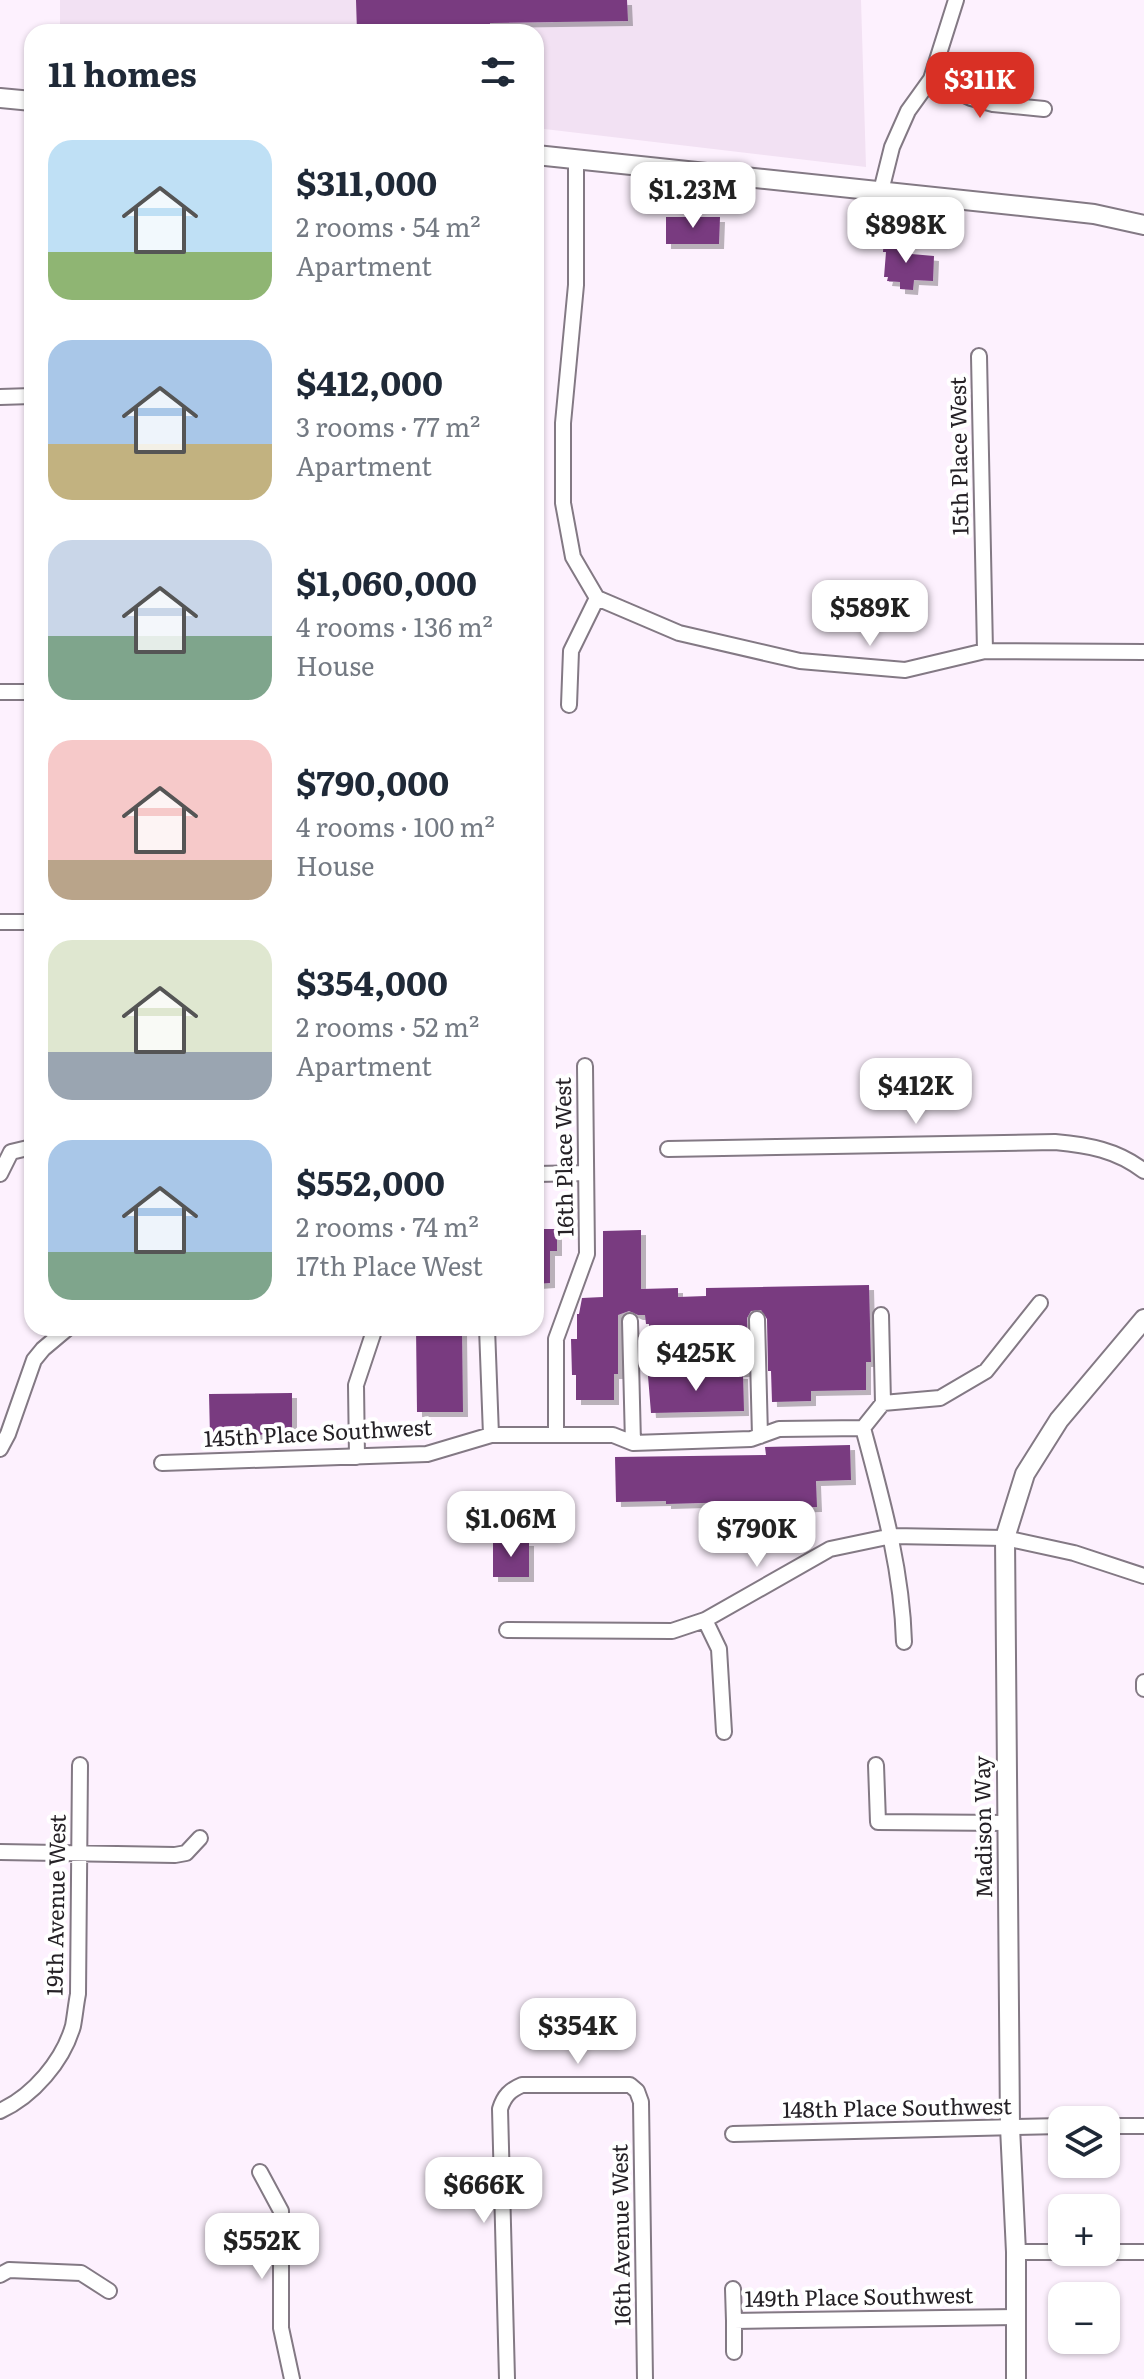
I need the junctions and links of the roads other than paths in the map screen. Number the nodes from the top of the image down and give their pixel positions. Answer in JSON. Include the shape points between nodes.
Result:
{"nodes":[{"id":1,"x":956,"y":0,"type":"edge"},
{"id":2,"x":931,"y":79,"type":"junction"},
{"id":3,"x":0,"y":98,"type":"edge"},
{"id":4,"x":24,"y":100,"type":"edge"},
{"id":5,"x":1044,"y":109,"type":"dead end"},
{"id":6,"x":544,"y":156,"type":"edge"},
{"id":7,"x":576,"y":160,"type":"junction"},
{"id":8,"x":881,"y":191,"type":"junction"},
{"id":9,"x":1144,"y":225,"type":"edge"},
{"id":10,"x":979,"y":356,"type":"dead end"},
{"id":11,"x":24,"y":396,"type":"edge"},
{"id":12,"x":0,"y":397,"type":"edge"},
{"id":13,"x":597,"y":598,"type":"junction"},
{"id":14,"x":985,"y":651,"type":"junction"},
{"id":15,"x":1144,"y":652,"type":"edge"},
{"id":16,"x":0,"y":692,"type":"edge"},
{"id":17,"x":24,"y":692,"type":"edge"},
{"id":18,"x":569,"y":705,"type":"dead end"},
{"id":19,"x":0,"y":922,"type":"edge"},
{"id":20,"x":24,"y":922,"type":"edge"},
{"id":21,"x":585,"y":1066,"type":"dead end"},
{"id":22,"x":24,"y":1149,"type":"edge"},
{"id":23,"x":668,"y":1149,"type":"dead end"},
{"id":24,"x":1144,"y":1171,"type":"edge"},
{"id":25,"x":586,"y":1173,"type":"junction"},
{"id":26,"x":0,"y":1174,"type":"edge"},
{"id":27,"x":544,"y":1174,"type":"edge"},
{"id":28,"x":1040,"y":1303,"type":"dead end"},
{"id":29,"x":881,"y":1315,"type":"dead end"},
{"id":30,"x":757,"y":1319,"type":"dead end"},
{"id":31,"x":1144,"y":1319,"type":"edge"},
{"id":32,"x":630,"y":1321,"type":"dead end"},
{"id":33,"x":58,"y":1336,"type":"edge"},
{"id":34,"x":372,"y":1336,"type":"edge"},
{"id":35,"x":487,"y":1336,"type":"edge"},
{"id":36,"x":883,"y":1403,"type":"junction"},
{"id":37,"x":863,"y":1428,"type":"junction"},
{"id":38,"x":491,"y":1435,"type":"junction"},
{"id":39,"x":556,"y":1435,"type":"junction"},
{"id":40,"x":760,"y":1436,"type":"junction"},
{"id":41,"x":633,"y":1443,"type":"junction"},
{"id":42,"x":0,"y":1449,"type":"edge"},
{"id":43,"x":357,"y":1457,"type":"junction"},
{"id":44,"x":162,"y":1463,"type":"dead end"},
{"id":45,"x":892,"y":1536,"type":"junction"},
{"id":46,"x":1005,"y":1538,"type":"junction"},
{"id":47,"x":1144,"y":1576,"type":"edge"},
{"id":48,"x":705,"y":1620,"type":"junction"},
{"id":49,"x":507,"y":1630,"type":"dead end"},
{"id":50,"x":904,"y":1642,"type":"dead end"},
{"id":51,"x":1144,"y":1682,"type":"edge"},
{"id":52,"x":1144,"y":1689,"type":"edge"},
{"id":53,"x":724,"y":1732,"type":"dead end"},
{"id":54,"x":80,"y":1765,"type":"dead end"},
{"id":55,"x":876,"y":1765,"type":"dead end"},
{"id":56,"x":1007,"y":1823,"type":"junction"},
{"id":57,"x":200,"y":1838,"type":"dead end"},
{"id":58,"x":0,"y":1852,"type":"edge"},
{"id":59,"x":79,"y":1855,"type":"junction"},
{"id":60,"x":0,"y":2111,"type":"edge"},
{"id":61,"x":1048,"y":2126,"type":"edge"},
{"id":62,"x":1120,"y":2126,"type":"edge"},
{"id":63,"x":1144,"y":2126,"type":"edge"},
{"id":64,"x":1010,"y":2127,"type":"junction"},
{"id":65,"x":733,"y":2134,"type":"dead end"},
{"id":66,"x":260,"y":2172,"type":"dead end"},
{"id":67,"x":1016,"y":2252,"type":"junction"},
{"id":68,"x":1048,"y":2252,"type":"edge"},
{"id":69,"x":1120,"y":2252,"type":"edge"},
{"id":70,"x":1144,"y":2252,"type":"edge"},
{"id":71,"x":0,"y":2275,"type":"edge"},
{"id":72,"x":733,"y":2289,"type":"dead end"},
{"id":73,"x":109,"y":2291,"type":"dead end"},
{"id":74,"x":1016,"y":2317,"type":"junction"},
{"id":75,"x":734,"y":2321,"type":"junction"},
{"id":76,"x":734,"y":2352,"type":"dead end"},
{"id":77,"x":292,"y":2379,"type":"edge"},
{"id":78,"x":507,"y":2379,"type":"edge"},
{"id":79,"x":645,"y":2379,"type":"edge"},
{"id":80,"x":1016,"y":2379,"type":"edge"}],
"edges":[{"from":1,"to":2,"type":"street"},
{"from":2,"to":5,"type":"street","via":[[993,104]]},
{"from":2,"to":8,"type":"street","via":[[908,111]]},
{"from":3,"to":4,"type":"street"},
{"from":6,"to":7,"type":"street"},
{"from":7,"to":8,"type":"street"},
{"from":7,"to":13,"type":"street","via":[[576,285],[563,423],[563,503],[573,557]]},
{"from":8,"to":9,"type":"street","via":[[1094,214]]},
{"from":10,"to":14,"type":"street","name":"15th Place West"},
{"from":11,"to":12,"type":"street"},
{"from":13,"to":14,"type":"street","via":[[679,633],[800,661],[905,670]]},
{"from":13,"to":18,"type":"street","via":[[571,651]]},
{"from":14,"to":15,"type":"street"},
{"from":16,"to":17,"type":"street"},
{"from":19,"to":20,"type":"street"},
{"from":21,"to":25,"type":"street","name":"16th Place West"},
{"from":22,"to":26,"type":"street","via":[[11,1152]]},
{"from":23,"to":24,"type":"street","via":[[1055,1142],[1111,1152]]},
{"from":25,"to":27,"type":"street"},
{"from":25,"to":39,"type":"street","name":"16th Place West","via":[[587,1254],[556,1339]]},
{"from":28,"to":36,"type":"street","via":[[986,1371],[940,1398]]},
{"from":29,"to":36,"type":"street"},
{"from":30,"to":40,"type":"street"},
{"from":31,"to":46,"type":"street","name":"Madison Way","via":[[1059,1420],[1025,1474]]},
{"from":32,"to":41,"type":"street"},
{"from":33,"to":42,"type":"street","via":[[34,1360]]},
{"from":34,"to":43,"type":"street","via":[[356,1385]]},
{"from":35,"to":38,"type":"street"},
{"from":36,"to":37,"type":"street"},
{"from":37,"to":40,"type":"street","name":"145th Place Southwest","via":[[779,1429]]},
{"from":37,"to":45,"type":"street"},
{"from":38,"to":39,"type":"street","name":"145th Place Southwest"},
{"from":38,"to":43,"type":"street","name":"145th Place Southwest","via":[[427,1454]]},
{"from":39,"to":41,"type":"street","name":"145th Place Southwest","via":[[613,1435]]},
{"from":40,"to":41,"type":"street","name":"145th Place Southwest"},
{"from":43,"to":44,"type":"street","name":"145th Place Southwest"},
{"from":45,"to":46,"type":"street"},
{"from":45,"to":48,"type":"street","via":[[830,1549]]},
{"from":45,"to":50,"type":"street"},
{"from":46,"to":47,"type":"street"},
{"from":46,"to":56,"type":"street","name":"Madison Way"},
{"from":48,"to":49,"type":"street","via":[[672,1631]]},
{"from":48,"to":53,"type":"street","via":[[719,1649]]},
{"from":51,"to":52,"type":"street"},
{"from":54,"to":59,"type":"street","name":"19th Avenue West"},
{"from":55,"to":56,"type":"street","via":[[878,1822]]},
{"from":56,"to":64,"type":"street","name":"Madison Way"},
{"from":57,"to":59,"type":"street","via":[[186,1853],[175,1855]]},
{"from":58,"to":59,"type":"street"},
{"from":59,"to":60,"type":"street","name":"19th Avenue West","via":[[78,1994],[72,2028],[60,2056],[39,2083]]},
{"from":61,"to":64,"type":"street","name":"148th Place Southwest"},
{"from":62,"to":63,"type":"street"},
{"from":64,"to":65,"type":"street","name":"148th Place Southwest"},
{"from":64,"to":67,"type":"street","name":"Madison Way"},
{"from":66,"to":77,"type":"street","via":[[281,2211],[281,2328]]},
{"from":67,"to":68,"type":"street"},
{"from":67,"to":74,"type":"street","name":"Madison Way"},
{"from":69,"to":70,"type":"street"},
{"from":71,"to":73,"type":"street","via":[[9,2270],[81,2273]]},
{"from":72,"to":75,"type":"street","name":"149th Place Southwest"},
{"from":74,"to":75,"type":"street","name":"149th Place Southwest"},
{"from":74,"to":80,"type":"street","name":"Madison Way"},
{"from":75,"to":76,"type":"street"},
{"from":78,"to":79,"type":"street","name":"16th Avenue West","via":[[503,2098],[522,2085],[630,2085],[641,2102]]}]}
